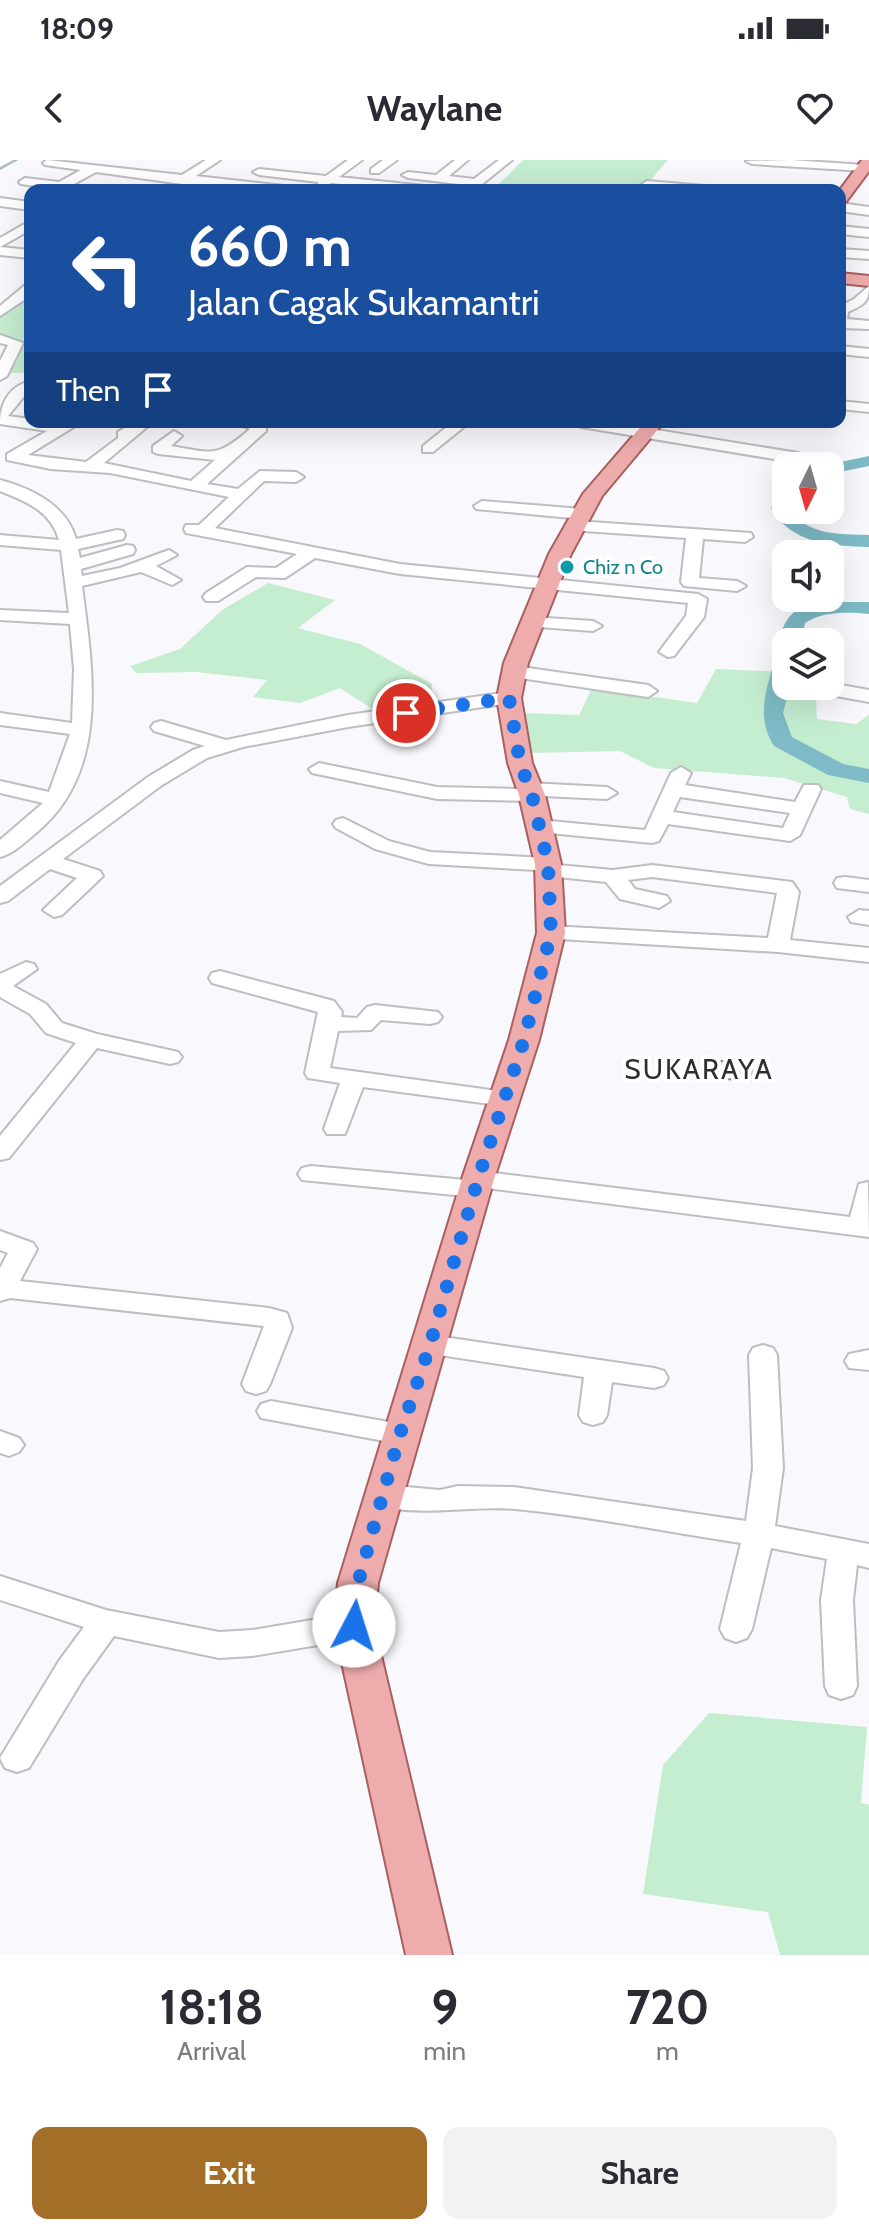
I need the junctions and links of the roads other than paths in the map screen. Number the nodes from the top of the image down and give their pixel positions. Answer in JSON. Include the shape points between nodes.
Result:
{"nodes":[{"id":1,"x":7,"y":160,"type":"edge"},
{"id":2,"x":107,"y":160,"type":"edge"},
{"id":3,"x":266,"y":160,"type":"edge"},
{"id":4,"x":356,"y":160,"type":"edge"},
{"id":5,"x":391,"y":160,"type":"edge"},
{"id":6,"x":427,"y":160,"type":"edge"},
{"id":7,"x":462,"y":160,"type":"edge"},
{"id":8,"x":506,"y":160,"type":"edge"},
{"id":9,"x":514,"y":160,"type":"edge"},
{"id":10,"x":752,"y":161,"type":"edge"},
{"id":11,"x":49,"y":163,"type":"dead end"},
{"id":12,"x":0,"y":164,"type":"edge"},
{"id":13,"x":210,"y":165,"type":"edge"},
{"id":14,"x":344,"y":168,"type":"junction"},
{"id":15,"x":866,"y":168,"type":"edge"},
{"id":16,"x":92,"y":169,"type":"junction"},
{"id":17,"x":251,"y":171,"type":"dead end"},
{"id":18,"x":375,"y":171,"type":"junction"},
{"id":19,"x":676,"y":171,"type":"dead end"},
{"id":20,"x":36,"y":172,"type":"dead end"},
{"id":21,"x":122,"y":172,"type":"junction"},
{"id":22,"x":152,"y":175,"type":"junction"},
{"id":23,"x":407,"y":175,"type":"junction"},
{"id":24,"x":76,"y":177,"type":"junction"},
{"id":25,"x":439,"y":178,"type":"junction"},
{"id":26,"x":184,"y":179,"type":"junction"},
{"id":27,"x":327,"y":180,"type":"junction"},
{"id":28,"x":216,"y":182,"type":"junction"},
{"id":29,"x":64,"y":184,"type":"edge"},
{"id":30,"x":101,"y":184,"type":"dead end"},
{"id":31,"x":138,"y":184,"type":"edge"},
{"id":32,"x":176,"y":184,"type":"edge"},
{"id":33,"x":213,"y":184,"type":"edge"},
{"id":34,"x":225,"y":184,"type":"edge"},
{"id":35,"x":321,"y":184,"type":"edge"},
{"id":36,"x":357,"y":184,"type":"edge"},
{"id":37,"x":367,"y":184,"type":"edge"},
{"id":38,"x":460,"y":184,"type":"edge"},
{"id":39,"x":479,"y":184,"type":"edge"},
{"id":40,"x":480,"y":184,"type":"edge"},
{"id":41,"x":665,"y":184,"type":"edge"},
{"id":42,"x":846,"y":193,"type":"edge"},
{"id":43,"x":4,"y":197,"type":"edge"},
{"id":44,"x":24,"y":206,"type":"edge"},
{"id":45,"x":846,"y":208,"type":"edge"},
{"id":46,"x":24,"y":209,"type":"edge"},
{"id":47,"x":24,"y":211,"type":"edge"},
{"id":48,"x":869,"y":211,"type":"edge"},
{"id":49,"x":24,"y":213,"type":"edge"},
{"id":50,"x":0,"y":214,"type":"edge"},
{"id":51,"x":0,"y":226,"type":"edge"},
{"id":52,"x":846,"y":231,"type":"edge"},
{"id":53,"x":869,"y":233,"type":"edge"},
{"id":54,"x":2,"y":243,"type":"edge"},
{"id":55,"x":24,"y":250,"type":"edge"},
{"id":56,"x":846,"y":253,"type":"edge"},
{"id":57,"x":869,"y":255,"type":"edge"},
{"id":58,"x":846,"y":279,"type":"edge"},
{"id":59,"x":869,"y":281,"type":"edge"},
{"id":60,"x":24,"y":289,"type":"edge"},
{"id":61,"x":869,"y":290,"type":"edge"},
{"id":62,"x":6,"y":302,"type":"edge"},
{"id":63,"x":846,"y":308,"type":"edge"},
{"id":64,"x":0,"y":312,"type":"edge"},
{"id":65,"x":846,"y":323,"type":"edge"},
{"id":66,"x":869,"y":325,"type":"edge"},
{"id":67,"x":0,"y":339,"type":"edge"},
{"id":68,"x":846,"y":351,"type":"edge"},
{"id":69,"x":869,"y":353,"type":"edge"},
{"id":70,"x":0,"y":376,"type":"edge"},
{"id":71,"x":24,"y":386,"type":"edge"},
{"id":72,"x":0,"y":388,"type":"edge"},
{"id":73,"x":24,"y":390,"type":"edge"},
{"id":74,"x":846,"y":406,"type":"edge"},
{"id":75,"x":869,"y":408,"type":"edge"},
{"id":76,"x":1,"y":419,"type":"edge"},
{"id":77,"x":24,"y":421,"type":"edge"},
{"id":78,"x":65,"y":428,"type":"edge"},
{"id":79,"x":134,"y":428,"type":"edge"},
{"id":80,"x":261,"y":428,"type":"edge"},
{"id":81,"x":454,"y":428,"type":"edge"},
{"id":82,"x":650,"y":428,"type":"edge"},
{"id":83,"x":656,"y":428,"type":"edge"},
{"id":84,"x":174,"y":436,"type":"dead end"},
{"id":85,"x":428,"y":449,"type":"dead end"},
{"id":86,"x":165,"y":451,"type":"junction"},
{"id":87,"x":772,"y":453,"type":"edge"},
{"id":88,"x":7,"y":455,"type":"edge"},
{"id":89,"x":230,"y":455,"type":"junction"},
{"id":90,"x":51,"y":464,"type":"junction"},
{"id":91,"x":90,"y":466,"type":"junction"},
{"id":92,"x":142,"y":468,"type":"dead end"},
{"id":93,"x":296,"y":477,"type":"dead end"},
{"id":94,"x":2,"y":486,"type":"edge"},
{"id":95,"x":194,"y":487,"type":"junction"},
{"id":96,"x":241,"y":494,"type":"junction"},
{"id":97,"x":482,"y":506,"type":"dead end"},
{"id":98,"x":579,"y":520,"type":"junction"},
{"id":99,"x":117,"y":535,"type":"dead end"},
{"id":100,"x":695,"y":535,"type":"junction"},
{"id":101,"x":745,"y":537,"type":"dead end"},
{"id":102,"x":0,"y":540,"type":"edge"},
{"id":103,"x":68,"y":546,"type":"junction"},
{"id":104,"x":127,"y":550,"type":"dead end"},
{"id":105,"x":314,"y":551,"type":"junction"},
{"id":106,"x":169,"y":555,"type":"dead end"},
{"id":107,"x":143,"y":566,"type":"junction"},
{"id":108,"x":73,"y":574,"type":"junction"},
{"id":109,"x":172,"y":580,"type":"dead end"},
{"id":110,"x":548,"y":584,"type":"junction"},
{"id":111,"x":737,"y":586,"type":"dead end"},
{"id":112,"x":212,"y":597,"type":"dead end"},
{"id":113,"x":0,"y":615,"type":"edge"},
{"id":114,"x":79,"y":619,"type":"junction"},
{"id":115,"x":531,"y":622,"type":"junction"},
{"id":116,"x":593,"y":626,"type":"dead end"},
{"id":117,"x":668,"y":652,"type":"dead end"},
{"id":118,"x":512,"y":685,"type":"junction"},
{"id":119,"x":648,"y":691,"type":"dead end"},
{"id":120,"x":844,"y":692,"type":"edge"},
{"id":121,"x":869,"y":696,"type":"edge"},
{"id":122,"x":5,"y":725,"type":"edge"},
{"id":123,"x":161,"y":727,"type":"dead end"},
{"id":124,"x":83,"y":730,"type":"junction"},
{"id":125,"x":225,"y":746,"type":"junction"},
{"id":126,"x":319,"y":769,"type":"dead end"},
{"id":127,"x":0,"y":787,"type":"edge"},
{"id":128,"x":811,"y":789,"type":"dead end"},
{"id":129,"x":607,"y":793,"type":"dead end"},
{"id":130,"x":57,"y":799,"type":"junction"},
{"id":131,"x":533,"y":803,"type":"junction"},
{"id":132,"x":803,"y":809,"type":"junction"},
{"id":133,"x":662,"y":817,"type":"junction"},
{"id":134,"x":343,"y":824,"type":"dead end"},
{"id":135,"x":0,"y":851,"type":"edge"},
{"id":136,"x":46,"y":861,"type":"junction"},
{"id":137,"x":548,"y":867,"type":"junction"},
{"id":138,"x":613,"y":876,"type":"junction"},
{"id":139,"x":845,"y":883,"type":"dead end"},
{"id":140,"x":869,"y":886,"type":"edge"},
{"id":141,"x":0,"y":896,"type":"edge"},
{"id":142,"x":659,"y":901,"type":"dead end"},
{"id":143,"x":54,"y":910,"type":"dead end"},
{"id":144,"x":551,"y":933,"type":"junction"},
{"id":145,"x":778,"y":945,"type":"junction"},
{"id":146,"x":869,"y":955,"type":"edge"},
{"id":147,"x":26,"y":969,"type":"dead end"},
{"id":148,"x":220,"y":978,"type":"dead end"},
{"id":149,"x":0,"y":986,"type":"edge"},
{"id":150,"x":430,"y":1017,"type":"dead end"},
{"id":151,"x":327,"y":1024,"type":"junction"},
{"id":152,"x":91,"y":1040,"type":"junction"},
{"id":153,"x":170,"y":1057,"type":"dead end"},
{"id":154,"x":354,"y":1078,"type":"junction"},
{"id":155,"x":505,"y":1099,"type":"junction"},
{"id":156,"x":336,"y":1129,"type":"dead end"},
{"id":157,"x":0,"y":1152,"type":"edge"},
{"id":158,"x":311,"y":1174,"type":"dead end"},
{"id":159,"x":476,"y":1184,"type":"junction"},
{"id":160,"x":868,"y":1190,"type":"edge"},
{"id":161,"x":865,"y":1227,"type":"edge"},
{"id":162,"x":0,"y":1240,"type":"edge"},
{"id":163,"x":2,"y":1290,"type":"edge"},
{"id":164,"x":430,"y":1345,"type":"junction"},
{"id":165,"x":763,"y":1355,"type":"dead end"},
{"id":166,"x":599,"y":1370,"type":"junction"},
{"id":167,"x":654,"y":1378,"type":"dead end"},
{"id":168,"x":256,"y":1384,"type":"dead end"},
{"id":169,"x":271,"y":1411,"type":"dead end"},
{"id":170,"x":593,"y":1415,"type":"dead end"},
{"id":171,"x":400,"y":1434,"type":"junction"},
{"id":172,"x":384,"y":1496,"type":"junction"},
{"id":173,"x":759,"y":1534,"type":"junction"},
{"id":174,"x":856,"y":1555,"type":"edge"},
{"id":175,"x":0,"y":1588,"type":"edge"},
{"id":176,"x":106,"y":1622,"type":"junction"},
{"id":177,"x":354,"y":1626,"type":"junction"},
{"id":178,"x":736,"y":1629,"type":"dead end"},
{"id":179,"x":841,"y":1686,"type":"dead end"},
{"id":180,"x":17,"y":1758,"type":"dead end"},
{"id":181,"x":429,"y":1955,"type":"edge"}],
"edges":[{"from":1,"to":12,"type":"street"},
{"from":2,"to":16,"type":"street"},
{"from":3,"to":14,"type":"street"},
{"from":4,"to":14,"type":"street"},
{"from":5,"to":18,"type":"street"},
{"from":6,"to":23,"type":"street"},
{"from":7,"to":25,"type":"street"},
{"from":8,"to":39,"type":"street"},
{"from":9,"to":40,"type":"street"},
{"from":10,"to":15,"type":"street"},
{"from":11,"to":16,"type":"street"},
{"from":13,"to":26,"type":"street"},
{"from":13,"to":27,"type":"street"},
{"from":14,"to":18,"type":"street"},
{"from":14,"to":27,"type":"street"},
{"from":15,"to":42,"type":"main road"},
{"from":16,"to":21,"type":"street"},
{"from":16,"to":24,"type":"street"},
{"from":17,"to":27,"type":"street"},
{"from":18,"to":23,"type":"street"},
{"from":19,"to":41,"type":"street"},
{"from":20,"to":24,"type":"street"},
{"from":21,"to":22,"type":"street"},
{"from":21,"to":30,"type":"street"},
{"from":22,"to":26,"type":"street"},
{"from":22,"to":31,"type":"street"},
{"from":23,"to":25,"type":"street"},
{"from":24,"to":29,"type":"street"},
{"from":25,"to":38,"type":"street"},
{"from":26,"to":28,"type":"street"},
{"from":26,"to":32,"type":"street"},
{"from":27,"to":35,"type":"street"},
{"from":27,"to":36,"type":"street"},
{"from":27,"to":37,"type":"street"},
{"from":28,"to":33,"type":"street"},
{"from":28,"to":34,"type":"street"},
{"from":43,"to":44,"type":"street"},
{"from":45,"to":48,"type":"street"},
{"from":46,"to":50,"type":"street"},
{"from":47,"to":51,"type":"street"},
{"from":49,"to":54,"type":"street"},
{"from":52,"to":53,"type":"street"},
{"from":54,"to":55,"type":"street"},
{"from":56,"to":57,"type":"street"},
{"from":58,"to":59,"type":"main road"},
{"from":60,"to":62,"type":"street"},
{"from":61,"to":63,"type":"street"},
{"from":62,"to":64,"type":"street"},
{"from":65,"to":66,"type":"street"},
{"from":67,"to":70,"type":"street","via":[[16,343]]},
{"from":68,"to":69,"type":"street"},
{"from":71,"to":72,"type":"street"},
{"from":73,"to":76,"type":"street"},
{"from":74,"to":75,"type":"street"},
{"from":76,"to":77,"type":"street"},
{"from":78,"to":88,"type":"street"},
{"from":79,"to":91,"type":"street"},
{"from":80,"to":89,"type":"street"},
{"from":81,"to":85,"type":"street"},
{"from":82,"to":98,"type":"main road","via":[[600,485]]},
{"from":83,"to":87,"type":"street"},
{"from":84,"to":86,"type":"street","via":[[158,449]]},
{"from":86,"to":89,"type":"street"},
{"from":86,"to":92,"type":"street"},
{"from":88,"to":90,"type":"street"},
{"from":89,"to":95,"type":"street"},
{"from":90,"to":91,"type":"street"},
{"from":90,"to":94,"type":"street"},
{"from":91,"to":95,"type":"street"},
{"from":93,"to":96,"type":"street","via":[[263,475]]},
{"from":94,"to":103,"type":"street","via":[[58,518]]},
{"from":95,"to":96,"type":"street"},
{"from":96,"to":105,"type":"street","via":[[198,530]]},
{"from":97,"to":98,"type":"street"},
{"from":98,"to":100,"type":"street"},
{"from":98,"to":110,"type":"main road"},
{"from":99,"to":103,"type":"street"},
{"from":100,"to":101,"type":"street"},
{"from":100,"to":111,"type":"street","via":[[690,582]]},
{"from":102,"to":103,"type":"street"},
{"from":103,"to":108,"type":"street"},
{"from":104,"to":108,"type":"street"},
{"from":105,"to":110,"type":"street","via":[[400,569]]},
{"from":105,"to":112,"type":"street","via":[[280,574],[253,571]]},
{"from":106,"to":107,"type":"street"},
{"from":107,"to":108,"type":"street"},
{"from":107,"to":109,"type":"street"},
{"from":108,"to":114,"type":"street"},
{"from":110,"to":115,"type":"main road"},
{"from":110,"to":117,"type":"street","via":[[699,599],[695,617]]},
{"from":113,"to":114,"type":"street"},
{"from":114,"to":124,"type":"street","via":[[86,676]]},
{"from":115,"to":116,"type":"street"},
{"from":115,"to":118,"type":"main road"},
{"from":118,"to":119,"type":"street"},
{"from":118,"to":125,"type":"street"},
{"from":118,"to":131,"type":"main road","via":[[520,763]]},
{"from":120,"to":121,"type":"street"},
{"from":122,"to":124,"type":"street"},
{"from":123,"to":125,"type":"street"},
{"from":124,"to":130,"type":"street"},
{"from":125,"to":136,"type":"street","via":[[186,760]]},
{"from":126,"to":131,"type":"street","via":[[437,793]]},
{"from":127,"to":130,"type":"street"},
{"from":128,"to":132,"type":"street"},
{"from":129,"to":131,"type":"street"},
{"from":130,"to":135,"type":"street"},
{"from":131,"to":133,"type":"street","via":[[646,838],[654,835]]},
{"from":131,"to":137,"type":"main road"},
{"from":132,"to":133,"type":"street","via":[[790,835]]},
{"from":132,"to":133,"type":"street","via":[[678,781]]},
{"from":134,"to":137,"type":"street","via":[[382,845],[429,858]]},
{"from":136,"to":141,"type":"street"},
{"from":136,"to":143,"type":"street","via":[[92,876]]},
{"from":137,"to":138,"type":"street"},
{"from":137,"to":144,"type":"main road"},
{"from":138,"to":142,"type":"street","via":[[628,894]]},
{"from":138,"to":145,"type":"street","via":[[652,871],[784,887],[788,892]]},
{"from":139,"to":140,"type":"street"},
{"from":144,"to":145,"type":"street"},
{"from":144,"to":155,"type":"main road"},
{"from":145,"to":146,"type":"street"},
{"from":147,"to":149,"type":"street"},
{"from":148,"to":151,"type":"street","via":[[326,1006]]},
{"from":149,"to":152,"type":"street","via":[[28,1002],[54,1028]]},
{"from":150,"to":151,"type":"street","via":[[375,1012],[363,1025]]},
{"from":151,"to":154,"type":"street","via":[[317,1073]]},
{"from":152,"to":153,"type":"street"},
{"from":152,"to":157,"type":"street"},
{"from":154,"to":155,"type":"street"},
{"from":154,"to":156,"type":"street"},
{"from":155,"to":159,"type":"main road"},
{"from":158,"to":159,"type":"street"},
{"from":159,"to":161,"type":"street"},
{"from":159,"to":164,"type":"main road"},
{"from":160,"to":161,"type":"street"},
{"from":162,"to":163,"type":"street","via":[[24,1249]]},
{"from":163,"to":168,"type":"street","via":[[269,1317],[277,1320],[278,1328]]},
{"from":164,"to":166,"type":"street"},
{"from":164,"to":171,"type":"main road"},
{"from":165,"to":173,"type":"street","via":[[768,1468]]},
{"from":166,"to":167,"type":"street"},
{"from":166,"to":170,"type":"street"},
{"from":169,"to":171,"type":"street"},
{"from":171,"to":172,"type":"main road"},
{"from":172,"to":173,"type":"street","via":[[440,1501],[514,1498]]},
{"from":172,"to":177,"type":"main road","via":[[358,1583]]},
{"from":173,"to":174,"type":"street"},
{"from":173,"to":178,"type":"street"},
{"from":174,"to":179,"type":"street","via":[[837,1600]]},
{"from":175,"to":176,"type":"street"},
{"from":176,"to":177,"type":"street","via":[[236,1646]]},
{"from":176,"to":180,"type":"street"},
{"from":177,"to":181,"type":"main road"}]}
